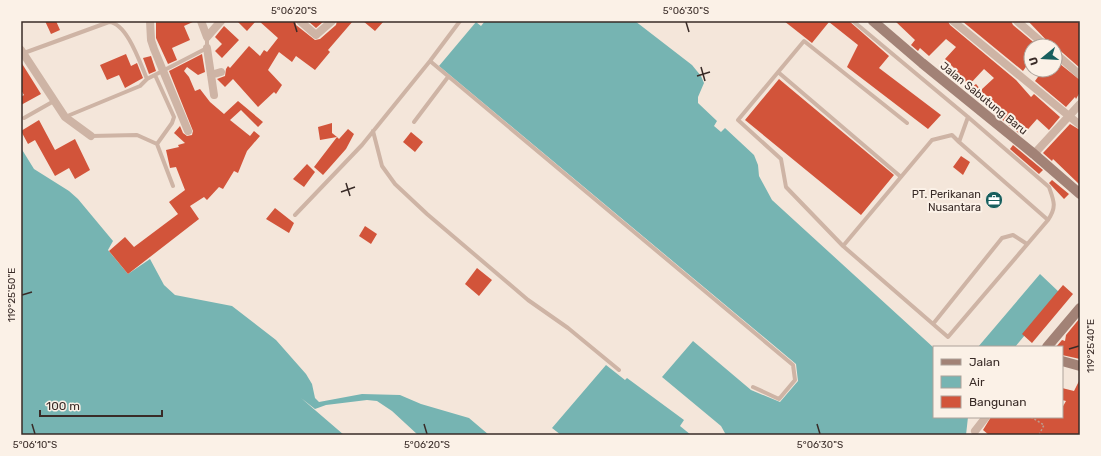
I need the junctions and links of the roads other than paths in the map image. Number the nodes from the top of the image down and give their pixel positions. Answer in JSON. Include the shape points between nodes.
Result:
{"nodes":[{"id":1,"x":150,"y":21,"type":"edge"},
{"id":2,"x":200,"y":21,"type":"edge"},
{"id":3,"x":221,"y":21,"type":"edge"},
{"id":4,"x":300,"y":21,"type":"edge"},
{"id":5,"x":332,"y":21,"type":"edge"},
{"id":6,"x":460,"y":21,"type":"edge"},
{"id":7,"x":853,"y":21,"type":"edge"},
{"id":8,"x":874,"y":21,"type":"edge"},
{"id":9,"x":953,"y":21,"type":"edge"},
{"id":10,"x":1017,"y":21,"type":"edge"},
{"id":11,"x":207,"y":37,"type":"junction"},
{"id":12,"x":1037,"y":38,"type":"edge"},
{"id":13,"x":207,"y":48,"type":"junction"},
{"id":14,"x":22,"y":51,"type":"edge"},
{"id":15,"x":1063,"y":60,"type":"edge"},
{"id":16,"x":430,"y":61,"type":"junction"},
{"id":17,"x":163,"y":71,"type":"junction"},
{"id":18,"x":221,"y":72,"type":"dead end"},
{"id":19,"x":778,"y":72,"type":"junction"},
{"id":20,"x":155,"y":75,"type":"junction"},
{"id":21,"x":211,"y":75,"type":"junction"},
{"id":22,"x":1080,"y":75,"type":"edge"},
{"id":23,"x":448,"y":77,"type":"junction"},
{"id":24,"x":146,"y":79,"type":"junction"},
{"id":25,"x":214,"y":95,"type":"dead end"},
{"id":26,"x":54,"y":101,"type":"junction"},
{"id":27,"x":1080,"y":104,"type":"edge"},
{"id":28,"x":1070,"y":116,"type":"junction"},
{"id":29,"x":65,"y":117,"type":"junction"},
{"id":30,"x":968,"y":117,"type":"junction"},
{"id":31,"x":24,"y":118,"type":"dead end"},
{"id":32,"x":414,"y":122,"type":"dead end"},
{"id":33,"x":907,"y":124,"type":"dead end"},
{"id":34,"x":1080,"y":125,"type":"edge"},
{"id":35,"x":373,"y":130,"type":"junction"},
{"id":36,"x":188,"y":132,"type":"dead end"},
{"id":37,"x":91,"y":136,"type":"joint"},
{"id":38,"x":958,"y":142,"type":"junction"},
{"id":39,"x":157,"y":144,"type":"junction"},
{"id":40,"x":1034,"y":154,"type":"junction"},
{"id":41,"x":901,"y":177,"type":"junction"},
{"id":42,"x":173,"y":186,"type":"dead end"},
{"id":43,"x":1080,"y":194,"type":"edge"},
{"id":44,"x":295,"y":215,"type":"dead end"},
{"id":45,"x":1048,"y":220,"type":"junction"},
{"id":46,"x":1027,"y":244,"type":"junction"},
{"id":47,"x":843,"y":246,"type":"junction"},
{"id":48,"x":1080,"y":308,"type":"edge"},
{"id":49,"x":933,"y":324,"type":"junction"},
{"id":50,"x":1048,"y":346,"type":"edge"},
{"id":51,"x":1063,"y":360,"type":"edge"},
{"id":52,"x":1080,"y":366,"type":"edge"},
{"id":53,"x":619,"y":370,"type":"dead end"},
{"id":54,"x":754,"y":387,"type":"dead end"},
{"id":55,"x":985,"y":418,"type":"edge"},
{"id":56,"x":975,"y":431,"type":"dead end"}],
"edges":[{"from":1,"to":17,"type":"street","via":[[151,40]]},
{"from":2,"to":11,"type":"street"},
{"from":3,"to":11,"type":"street"},
{"from":4,"to":5,"type":"street","via":[[316,35]]},
{"from":6,"to":16,"type":"lane"},
{"from":7,"to":30,"type":"lane"},
{"from":8,"to":40,"type":"street","name":"Jalan Sabutung Baru"},
{"from":9,"to":28,"type":"street"},
{"from":10,"to":12,"type":"street"},
{"from":11,"to":13,"type":"lane"},
{"from":13,"to":17,"type":"lane"},
{"from":13,"to":21,"type":"street"},
{"from":14,"to":24,"type":"lane","via":[[114,22],[121,26],[127,35]]},
{"from":14,"to":26,"type":"street"},
{"from":15,"to":22,"type":"street"},
{"from":16,"to":23,"type":"lane"},
{"from":16,"to":35,"type":"lane"},
{"from":17,"to":20,"type":"lane"},
{"from":17,"to":36,"type":"street"},
{"from":18,"to":21,"type":"street"},
{"from":19,"to":33,"type":"lane","via":[[804,41]]},
{"from":19,"to":41,"type":"lane"},
{"from":19,"to":47,"type":"lane","via":[[738,120],[781,159],[786,187]]},
{"from":20,"to":24,"type":"lane"},
{"from":20,"to":39,"type":"lane","via":[[174,117]]},
{"from":21,"to":25,"type":"street"},
{"from":23,"to":32,"type":"lane"},
{"from":23,"to":54,"type":"lane","via":[[793,365],[795,380],[779,399]]},
{"from":24,"to":29,"type":"lane","via":[[140,86]]},
{"from":26,"to":29,"type":"street"},
{"from":26,"to":31,"type":"lane"},
{"from":27,"to":28,"type":"street"},
{"from":28,"to":34,"type":"street"},
{"from":28,"to":40,"type":"street"},
{"from":29,"to":37,"type":"street"},
{"from":30,"to":38,"type":"lane"},
{"from":30,"to":45,"type":"lane","via":[[1048,187],[1055,202]]},
{"from":35,"to":44,"type":"lane"},
{"from":35,"to":53,"type":"lane","via":[[382,166],[395,184],[528,300],[568,328]]},
{"from":37,"to":39,"type":"lane","via":[[137,136]]},
{"from":38,"to":41,"type":"lane","via":[[952,135],[932,140]]},
{"from":38,"to":45,"type":"lane"},
{"from":39,"to":42,"type":"lane"},
{"from":40,"to":43,"type":"street","name":"Jalan Sabutung Baru"},
{"from":41,"to":47,"type":"lane"},
{"from":45,"to":46,"type":"lane"},
{"from":46,"to":49,"type":"lane","via":[[1013,235],[1002,238]]},
{"from":46,"to":49,"type":"lane","via":[[948,337]]},
{"from":47,"to":49,"type":"lane"},
{"from":48,"to":50,"type":"street"},
{"from":51,"to":52,"type":"street"},
{"from":55,"to":56,"type":"street"}]}
